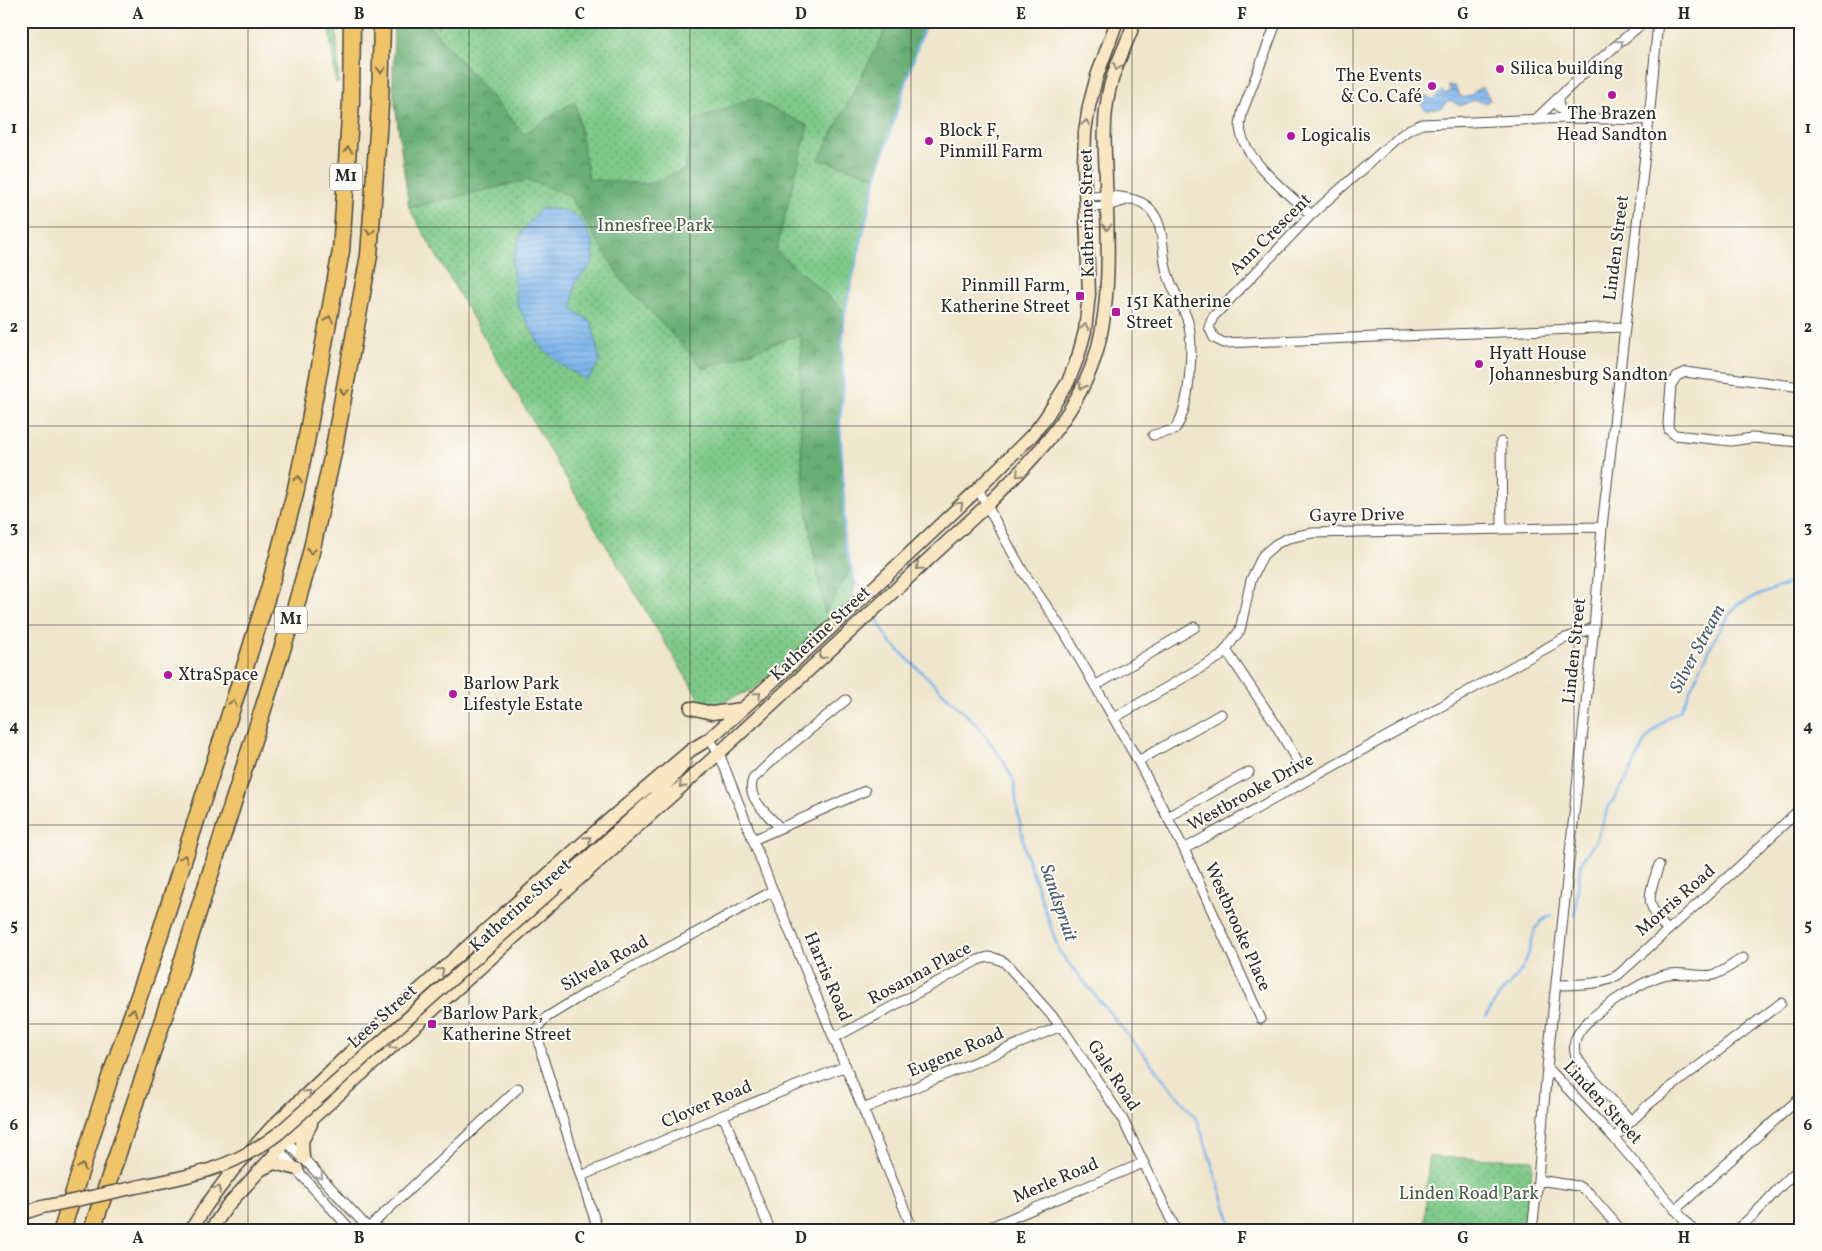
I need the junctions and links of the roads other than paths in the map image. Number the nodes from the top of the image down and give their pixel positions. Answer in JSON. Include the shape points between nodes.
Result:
{"nodes":[{"id":1,"x":343,"y":21,"type":"edge"},
{"id":2,"x":352,"y":21,"type":"edge"},
{"id":3,"x":382,"y":21,"type":"edge"},
{"id":4,"x":1117,"y":21,"type":"edge"},
{"id":5,"x":1135,"y":21,"type":"edge"},
{"id":6,"x":1277,"y":21,"type":"edge"},
{"id":7,"x":1645,"y":21,"type":"edge"},
{"id":8,"x":1658,"y":21,"type":"edge"},
{"id":9,"x":1558,"y":99,"type":"junction"},
{"id":10,"x":351,"y":102,"type":"junction"},
{"id":11,"x":1569,"y":118,"type":"junction"},
{"id":12,"x":1535,"y":120,"type":"junction"},
{"id":13,"x":1649,"y":120,"type":"junction"},
{"id":14,"x":1107,"y":200,"type":"junction"},
{"id":15,"x":1086,"y":201,"type":"junction"},
{"id":16,"x":1312,"y":215,"type":"junction"},
{"id":17,"x":1624,"y":327,"type":"junction"},
{"id":18,"x":1801,"y":387,"type":"edge"},
{"id":19,"x":1153,"y":435,"type":"dead end"},
{"id":20,"x":1501,"y":442,"type":"dead end"},
{"id":21,"x":1801,"y":442,"type":"edge"},
{"id":22,"x":978,"y":489,"type":"junction"},
{"id":23,"x":987,"y":505,"type":"junction"},
{"id":24,"x":1602,"y":527,"type":"junction"},
{"id":25,"x":1502,"y":529,"type":"junction"},
{"id":26,"x":1195,"y":627,"type":"dead end"},
{"id":27,"x":1594,"y":628,"type":"junction"},
{"id":28,"x":1226,"y":650,"type":"junction"},
{"id":29,"x":1096,"y":686,"type":"junction"},
{"id":30,"x":846,"y":700,"type":"dead end"},
{"id":31,"x":691,"y":708,"type":"dead end"},
{"id":32,"x":742,"y":709,"type":"junction"},
{"id":33,"x":1221,"y":714,"type":"dead end"},
{"id":34,"x":1114,"y":718,"type":"junction"},
{"id":35,"x":709,"y":739,"type":"junction"},
{"id":36,"x":719,"y":753,"type":"junction"},
{"id":37,"x":1138,"y":761,"type":"junction"},
{"id":38,"x":1300,"y":766,"type":"dead end"},
{"id":39,"x":1249,"y":772,"type":"dead end"},
{"id":40,"x":865,"y":791,"type":"dead end"},
{"id":41,"x":1801,"y":808,"type":"edge"},
{"id":42,"x":1167,"y":817,"type":"junction"},
{"id":43,"x":780,"y":828,"type":"junction"},
{"id":44,"x":753,"y":840,"type":"junction"},
{"id":45,"x":1184,"y":849,"type":"junction"},
{"id":46,"x":1659,"y":865,"type":"dead end"},
{"id":47,"x":773,"y":891,"type":"junction"},
{"id":48,"x":1667,"y":930,"type":"junction"},
{"id":49,"x":995,"y":958,"type":"joint"},
{"id":50,"x":1743,"y":958,"type":"dead end"},
{"id":51,"x":1556,"y":985,"type":"junction"},
{"id":52,"x":1781,"y":1003,"type":"dead end"},
{"id":53,"x":1261,"y":1019,"type":"dead end"},
{"id":54,"x":1061,"y":1026,"type":"junction"},
{"id":55,"x":834,"y":1038,"type":"junction"},
{"id":56,"x":846,"y":1066,"type":"junction"},
{"id":57,"x":1547,"y":1067,"type":"junction"},
{"id":58,"x":518,"y":1088,"type":"dead end"},
{"id":59,"x":1801,"y":1097,"type":"edge"},
{"id":60,"x":863,"y":1109,"type":"junction"},
{"id":61,"x":321,"y":1110,"type":"junction"},
{"id":62,"x":723,"y":1115,"type":"junction"},
{"id":63,"x":1631,"y":1121,"type":"junction"},
{"id":64,"x":270,"y":1129,"type":"junction"},
{"id":65,"x":1614,"y":1138,"type":"junction"},
{"id":66,"x":262,"y":1139,"type":"junction"},
{"id":67,"x":283,"y":1145,"type":"junction"},
{"id":68,"x":300,"y":1163,"type":"junction"},
{"id":69,"x":1143,"y":1163,"type":"junction"},
{"id":70,"x":1801,"y":1168,"type":"edge"},
{"id":71,"x":260,"y":1170,"type":"junction"},
{"id":72,"x":581,"y":1176,"type":"junction"},
{"id":73,"x":1538,"y":1180,"type":"junction"},
{"id":74,"x":1675,"y":1210,"type":"junction"},
{"id":75,"x":21,"y":1214,"type":"edge"},
{"id":76,"x":367,"y":1229,"type":"edge"},
{"id":77,"x":62,"y":1230,"type":"edge"},
{"id":78,"x":92,"y":1230,"type":"edge"},
{"id":79,"x":191,"y":1230,"type":"edge"},
{"id":80,"x":211,"y":1230,"type":"edge"},
{"id":81,"x":351,"y":1230,"type":"edge"},
{"id":82,"x":598,"y":1230,"type":"edge"},
{"id":83,"x":770,"y":1230,"type":"edge"},
{"id":84,"x":912,"y":1230,"type":"edge"},
{"id":85,"x":983,"y":1230,"type":"edge"},
{"id":86,"x":1176,"y":1230,"type":"edge"},
{"id":87,"x":1532,"y":1230,"type":"edge"},
{"id":88,"x":1621,"y":1230,"type":"edge"},
{"id":89,"x":1693,"y":1230,"type":"edge"},
{"id":90,"x":1735,"y":1230,"type":"edge"}],
"edges":[{"from":1,"to":10,"type":"highway"},
{"from":2,"to":10,"type":"highway","number":"M1"},
{"from":3,"to":78,"type":"highway","number":"M1","one_way":true,"via":[[380,105],[369,255],[333,454],[310,557],[177,978]]},
{"from":15,"to":4,"type":"main road","name":"Katherine Street","one_way":true,"via":[[1084,141],[1089,106]]},
{"from":5,"to":14,"type":"main road","name":"Katherine Street","one_way":true,"via":[[1107,103]]},
{"from":6,"to":16,"type":"street","via":[[1243,110],[1241,132],[1247,149],[1261,166]]},
{"from":9,"to":7,"type":"street","one_way":true},
{"from":8,"to":13,"type":"street","name":"Linden Street"},
{"from":9,"to":11,"type":"street","via":[[1559,108]]},
{"from":9,"to":12,"type":"street"},
{"from":77,"to":10,"type":"highway","number":"M1","one_way":true,"via":[[241,679],[294,493],[341,251]]},
{"from":11,"to":12,"type":"street","name":"Ann Crescent"},
{"from":11,"to":13,"type":"street","name":"Ann Crescent"},
{"from":12,"to":16,"type":"street","name":"Ann Crescent","via":[[1422,124],[1410,129]]},
{"from":13,"to":17,"type":"street","name":"Linden Street"},
{"from":14,"to":15,"type":"street"},
{"from":14,"to":19,"type":"street","via":[[1128,199],[1144,204],[1155,216],[1166,271],[1189,327],[1189,381],[1181,419],[1174,430]]},
{"from":14,"to":23,"type":"main road","name":"Katherine Street","one_way":true,"via":[[1107,289],[1094,360],[1071,407],[1048,441]]},
{"from":22,"to":15,"type":"main road","name":"Katherine Street","one_way":true,"via":[[1046,418],[1068,382],[1078,357],[1089,294]]},
{"from":16,"to":17,"type":"street","name":"Ann Crescent","via":[[1213,317],[1209,327],[1217,341]]},
{"from":17,"to":24,"type":"street","name":"Linden Street"},
{"from":18,"to":21,"type":"street","via":[[1681,373],[1671,385],[1668,423],[1671,432],[1684,437]]},
{"from":20,"to":25,"type":"street"},
{"from":22,"to":23,"type":"street","name":"Westbrooke Drive"},
{"from":32,"to":22,"type":"main road","name":"Katherine Street","one_way":true},
{"from":23,"to":29,"type":"street","name":"Westbrooke Drive","via":[[1022,570]]},
{"from":23,"to":36,"type":"main road","name":"Katherine Street","one_way":true},
{"from":24,"to":25,"type":"street","name":"Gayre Drive"},
{"from":24,"to":27,"type":"street","name":"Linden Street"},
{"from":25,"to":28,"type":"street","name":"Gayre Drive","via":[[1312,533],[1288,538],[1270,549],[1259,562],[1251,580],[1243,622]]},
{"from":26,"to":29,"type":"street"},
{"from":27,"to":45,"type":"street","name":"Westbrooke Drive","via":[[1528,658]]},
{"from":27,"to":51,"type":"street","name":"Linden Street"},
{"from":28,"to":34,"type":"street","name":"Gayre Drive","via":[[1200,670]]},
{"from":28,"to":38,"type":"street"},
{"from":29,"to":34,"type":"street","name":"Westbrooke Drive"},
{"from":30,"to":43,"type":"street","via":[[753,779],[752,789],[758,805]]},
{"from":31,"to":32,"type":"main road","via":[[712,713]]},
{"from":32,"to":35,"type":"main road","name":"Katherine Street"},
{"from":33,"to":37,"type":"street"},
{"from":34,"to":37,"type":"street","name":"Westbrooke Drive"},
{"from":35,"to":36,"type":"street","name":"Harris Road"},
{"from":64,"to":35,"type":"main road","name":"Katherine Street","one_way":true,"via":[[545,877],[690,750]]},
{"from":35,"to":75,"type":"main road","name":"Lees Street","bridge":true,"via":[[653,800],[279,1134],[259,1148],[209,1171]]},
{"from":36,"to":44,"type":"street","name":"Harris Road"},
{"from":36,"to":61,"type":"main road","name":"Katherine Street","one_way":true},
{"from":37,"to":42,"type":"street","name":"Westbrooke Drive"},
{"from":39,"to":42,"type":"street"},
{"from":40,"to":43,"type":"street"},
{"from":41,"to":48,"type":"street","name":"Morris Road"},
{"from":42,"to":45,"type":"street","name":"Westbrooke Drive"},
{"from":43,"to":44,"type":"street"},
{"from":44,"to":47,"type":"street","name":"Harris Road"},
{"from":45,"to":53,"type":"street","name":"Westbrooke Place"},
{"from":46,"to":48,"type":"street","via":[[1649,900]]},
{"from":47,"to":55,"type":"street","name":"Harris Road"},
{"from":47,"to":72,"type":"street","name":"Silvela Road","via":[[552,1013],[540,1024],[537,1036]]},
{"from":48,"to":51,"type":"street","name":"Morris Road","via":[[1614,978],[1596,983]]},
{"from":49,"to":54,"type":"street","name":"Gale Road","via":[[1009,967]]},
{"from":49,"to":55,"type":"street","name":"Rosanna Place","via":[[978,960]]},
{"from":50,"to":63,"type":"street","via":[[1712,975],[1678,972],[1652,979],[1605,1008],[1587,1022],[1576,1037],[1574,1046],[1578,1060]]},
{"from":51,"to":57,"type":"street","name":"Linden Street"},
{"from":52,"to":63,"type":"street"},
{"from":54,"to":60,"type":"street","name":"Eugene Road"},
{"from":54,"to":69,"type":"street","name":"Gale Road","via":[[1122,1118]]},
{"from":55,"to":56,"type":"street","name":"Harris Road"},
{"from":56,"to":60,"type":"street","name":"Harris Road"},
{"from":56,"to":62,"type":"street","name":"Clover Road"},
{"from":57,"to":65,"type":"street","name":"Linden Street"},
{"from":57,"to":73,"type":"street"},
{"from":58,"to":76,"type":"street"},
{"from":59,"to":74,"type":"street"},
{"from":60,"to":84,"type":"street","name":"Harris Road"},
{"from":61,"to":67,"type":"main road","name":"Katherine Street"},
{"from":61,"to":68,"type":"main road","via":[[303,1136]]},
{"from":62,"to":72,"type":"street","name":"Clover Road"},
{"from":62,"to":83,"type":"street"},
{"from":63,"to":65,"type":"street"},
{"from":64,"to":66,"type":"main road","name":"Katherine Street"},
{"from":64,"to":67,"type":"street"},
{"from":65,"to":74,"type":"street","name":"Linden Street"},
{"from":66,"to":67,"type":"street"},
{"from":79,"to":66,"type":"main road","name":"Katherine Street","one_way":true,"via":[[215,1193]]},
{"from":67,"to":68,"type":"street"},
{"from":67,"to":71,"type":"main road","name":"Katherine Street"},
{"from":68,"to":71,"type":"main road","via":[[274,1163]]},
{"from":68,"to":76,"type":"street","one_way":true},
{"from":68,"to":81,"type":"street","via":[[325,1202]]},
{"from":69,"to":85,"type":"street","name":"Merle Road"},
{"from":69,"to":86,"type":"street","name":"Gale Road"},
{"from":70,"to":90,"type":"street","via":[[1783,1182],[1751,1219]]},
{"from":71,"to":80,"type":"main road","name":"Katherine Street","via":[[227,1206]]},
{"from":72,"to":82,"type":"street","name":"Silvela Road"},
{"from":73,"to":87,"type":"street"},
{"from":73,"to":88,"type":"street","via":[[1578,1186],[1589,1193]]},
{"from":74,"to":89,"type":"street","name":"Linden Street"}]}
